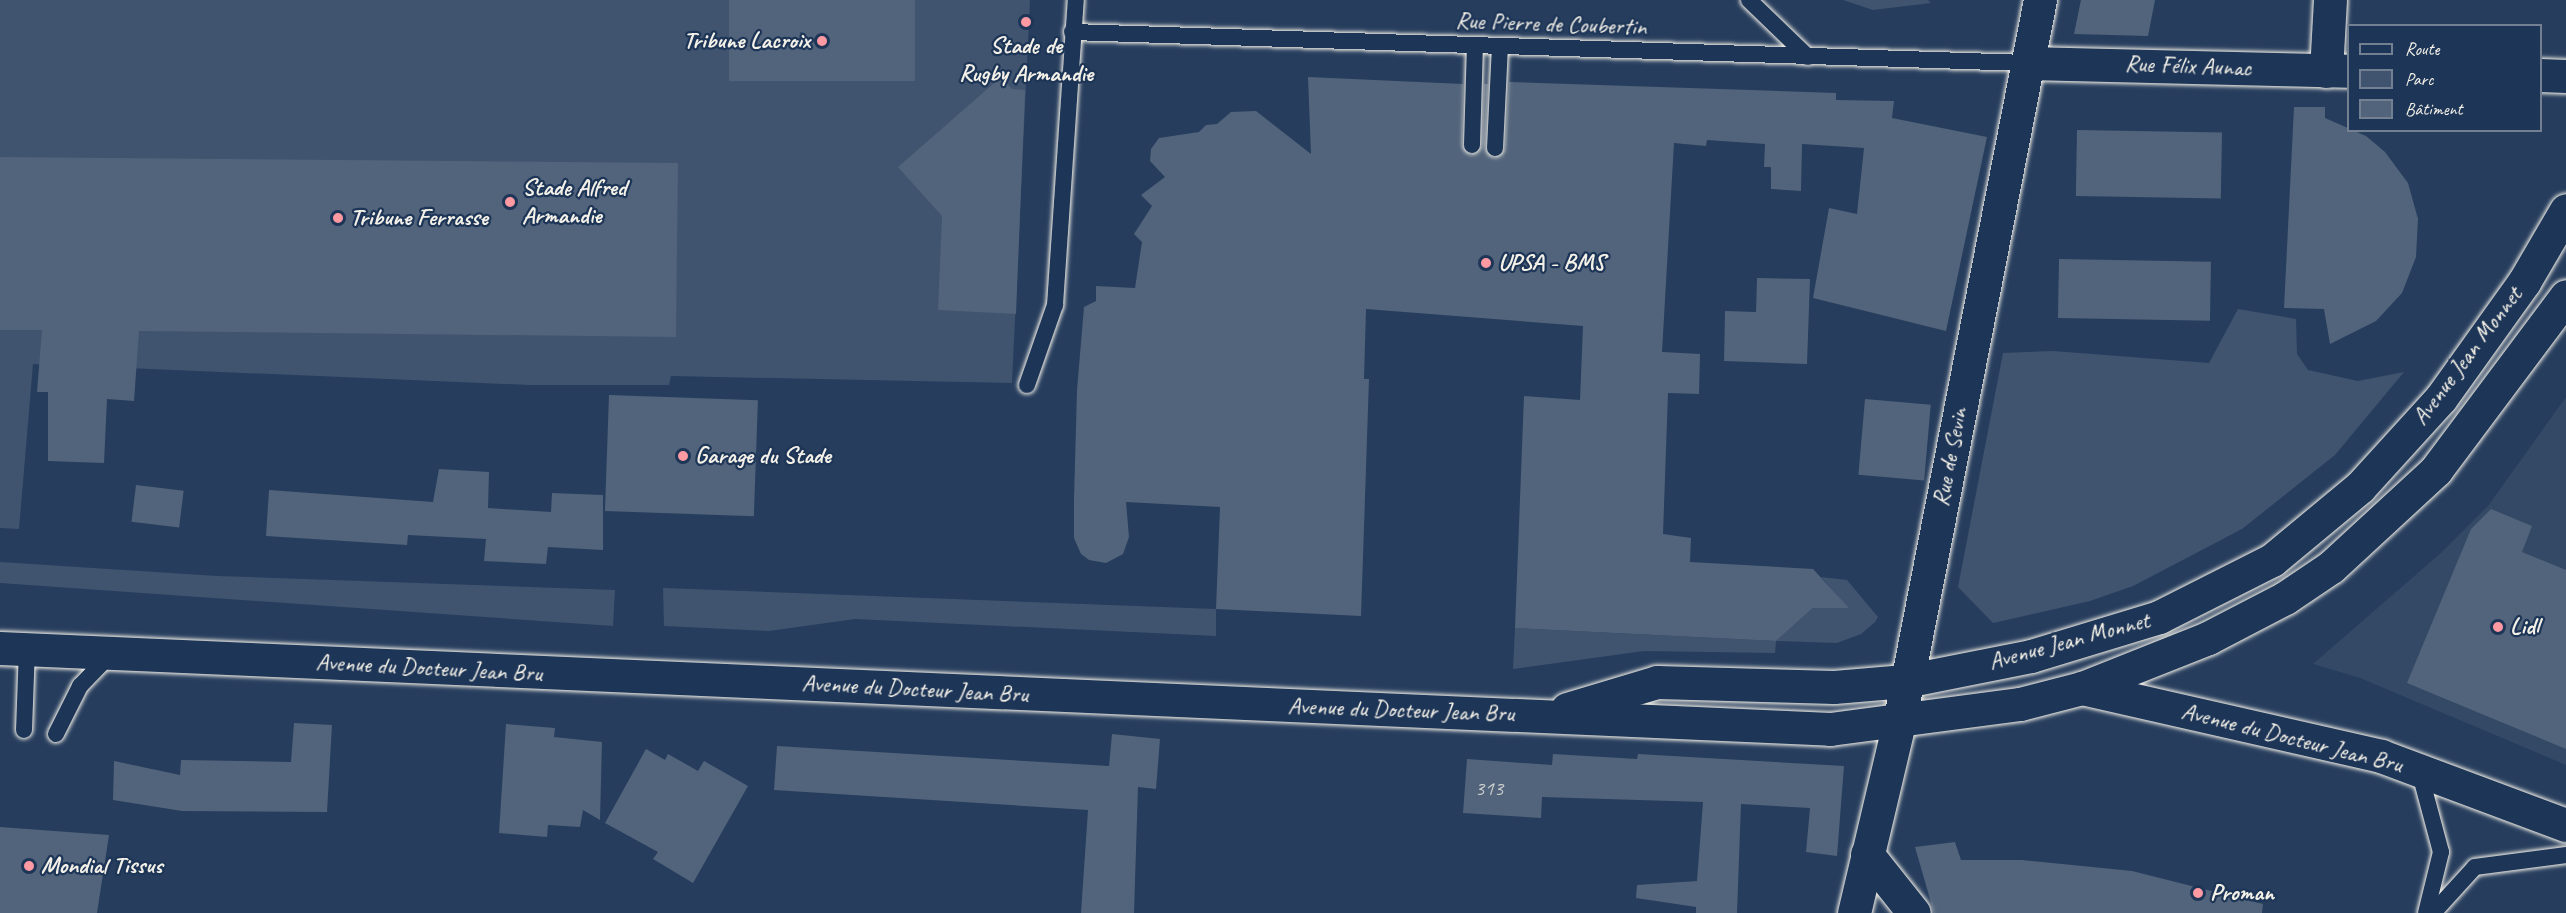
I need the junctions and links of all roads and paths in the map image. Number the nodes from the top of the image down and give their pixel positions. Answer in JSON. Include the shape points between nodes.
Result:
{"nodes":[{"id":1,"x":1076,"y":0,"type":"edge"},
{"id":2,"x":1749,"y":0,"type":"edge"},
{"id":3,"x":2040,"y":0,"type":"edge"},
{"id":4,"x":2330,"y":0,"type":"edge"},
{"id":5,"x":1072,"y":32,"type":"junction"},
{"id":6,"x":1475,"y":45,"type":"junction"},
{"id":7,"x":1500,"y":46,"type":"junction"},
{"id":8,"x":1808,"y":57,"type":"junction"},
{"id":9,"x":2027,"y":63,"type":"junction"},
{"id":10,"x":2337,"y":71,"type":"edge"},
{"id":11,"x":2542,"y":75,"type":"edge"},
{"id":12,"x":2566,"y":76,"type":"edge"},
{"id":13,"x":1472,"y":146,"type":"dead end"},
{"id":14,"x":1495,"y":148,"type":"dead end"},
{"id":15,"x":2566,"y":210,"type":"edge"},
{"id":16,"x":2566,"y":296,"type":"edge"},
{"id":17,"x":1027,"y":385,"type":"dead end"},
{"id":18,"x":14,"y":649,"type":"edge"},
{"id":19,"x":112,"y":653,"type":"junction"},
{"id":20,"x":1905,"y":681,"type":"junction"},
{"id":21,"x":2082,"y":688,"type":"junction"},
{"id":22,"x":1542,"y":717,"type":"junction"},
{"id":23,"x":1900,"y":718,"type":"junction"},
{"id":24,"x":1830,"y":729,"type":"joint"},
{"id":25,"x":24,"y":730,"type":"dead end"},
{"id":26,"x":56,"y":734,"type":"dead end"},
{"id":27,"x":2419,"y":770,"type":"junction"},
{"id":28,"x":2566,"y":825,"type":"edge"},
{"id":29,"x":1867,"y":854,"type":"junction"},
{"id":30,"x":2566,"y":855,"type":"edge"},
{"id":31,"x":1854,"y":913,"type":"edge"},
{"id":32,"x":1914,"y":913,"type":"edge"},
{"id":33,"x":2426,"y":913,"type":"edge"},
{"id":34,"x":2433,"y":913,"type":"edge"}],
"edges":[{"from":1,"to":5,"type":"lane"},
{"from":2,"to":8,"type":"lane"},
{"from":3,"to":9,"type":"main road","name":"Rue de Sevin"},
{"from":4,"to":10,"type":"main road"},
{"from":5,"to":6,"type":"lane","name":"Rue Pierre de Coubertin"},
{"from":5,"to":17,"type":"lane","via":[[1055,305]]},
{"from":6,"to":7,"type":"lane","name":"Rue Pierre de Coubertin"},
{"from":6,"to":13,"type":"lane"},
{"from":7,"to":8,"type":"lane","name":"Rue Pierre de Coubertin"},
{"from":7,"to":14,"type":"lane"},
{"from":8,"to":9,"type":"lane","name":"Rue Pierre de Coubertin"},
{"from":9,"to":10,"type":"main road","name":"Rue Félix Aunac"},
{"from":9,"to":20,"type":"main road","name":"Rue de Sevin"},
{"from":11,"to":12,"type":"main road"},
{"from":15,"to":20,"type":"main road","name":"Avenue Jean Monnet","via":[[2524,282],[2441,398],[2360,487],[2272,560],[2128,629],[2031,656]]},
{"from":16,"to":21,"type":"main road","name":"Avenue Jean Monnet","via":[[2436,470],[2331,567],[2285,598],[2208,638]]},
{"from":18,"to":19,"type":"main road","name":"Avenue du Docteur Jean Bru"},
{"from":18,"to":25,"type":"lane"},
{"from":19,"to":22,"type":"main road","name":"Avenue du Docteur Jean Bru"},
{"from":19,"to":26,"type":"lane","via":[[80,686]]},
{"from":20,"to":22,"type":"main road","name":"Avenue Jean Monnet","via":[[1834,687],[1657,682]]},
{"from":20,"to":23,"type":"main road","name":"Rue de Sevin"},
{"from":21,"to":23,"type":"main road","name":"Avenue Jean Monnet","via":[[2020,704]]},
{"from":21,"to":27,"type":"main road","name":"Avenue du Docteur Jean Bru","via":[[2381,756]]},
{"from":22,"to":24,"type":"main road","name":"Avenue du Docteur Jean Bru"},
{"from":23,"to":24,"type":"main road","name":"Avenue Jean Monnet"},
{"from":23,"to":29,"type":"main road","name":"Rue de Sevin"},
{"from":27,"to":28,"type":"main road","name":"Avenue du Docteur Jean Bru"},
{"from":27,"to":33,"type":"lane","via":[[2441,852]]},
{"from":29,"to":31,"type":"main road","name":"Rue de Sevin"},
{"from":29,"to":32,"type":"main road"},
{"from":30,"to":34,"type":"lane","via":[[2475,867]]}]}
